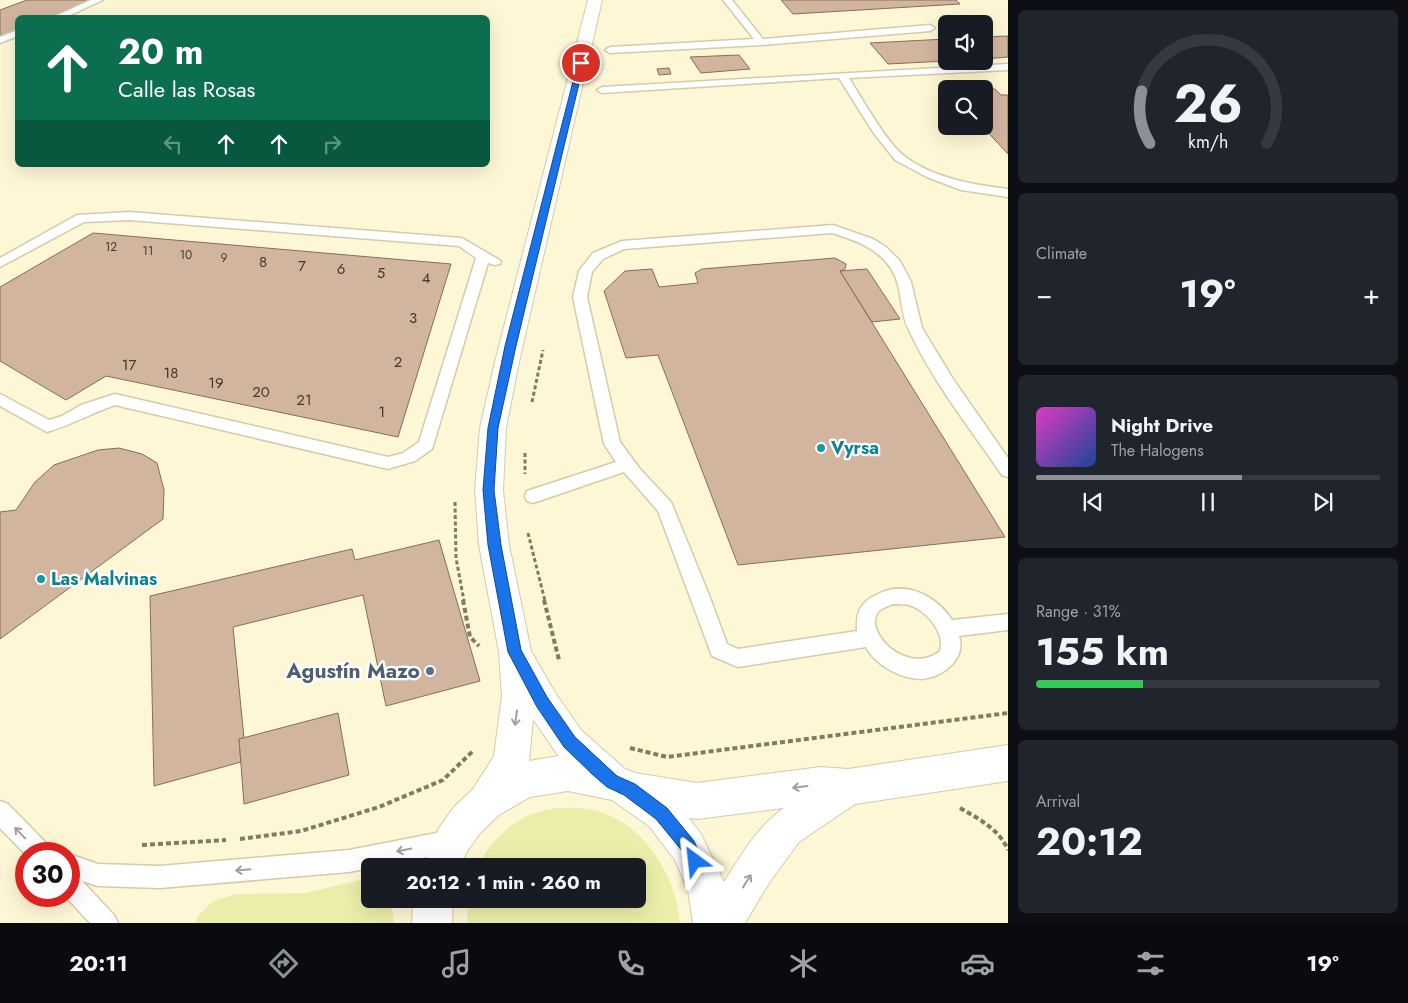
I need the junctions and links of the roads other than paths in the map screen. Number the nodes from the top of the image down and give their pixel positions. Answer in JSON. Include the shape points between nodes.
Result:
{"nodes":[{"id":1,"x":99,"y":0,"type":"edge"},
{"id":2,"x":595,"y":0,"type":"edge"},
{"id":3,"x":727,"y":0,"type":"edge"},
{"id":4,"x":62,"y":15,"type":"edge"},
{"id":5,"x":930,"y":28,"type":"dead end"},
{"id":6,"x":15,"y":33,"type":"edge"},
{"id":7,"x":0,"y":40,"type":"edge"},
{"id":8,"x":761,"y":42,"type":"junction"},
{"id":9,"x":610,"y":50,"type":"dead end"},
{"id":10,"x":1008,"y":67,"type":"edge"},
{"id":11,"x":842,"y":75,"type":"junction"},
{"id":12,"x":602,"y":90,"type":"dead end"},
{"id":13,"x":1008,"y":193,"type":"edge"},
{"id":14,"x":0,"y":263,"type":"edge"},
{"id":15,"x":0,"y":398,"type":"edge"},
{"id":16,"x":627,"y":464,"type":"junction"},
{"id":17,"x":1008,"y":471,"type":"edge"},
{"id":18,"x":533,"y":496,"type":"dead end"},
{"id":19,"x":1008,"y":622,"type":"edge"},
{"id":20,"x":948,"y":629,"type":"junction"},
{"id":21,"x":870,"y":638,"type":"junction"},
{"id":22,"x":499,"y":651,"type":"junction"},
{"id":23,"x":1006,"y":769,"type":"edge"},
{"id":24,"x":621,"y":786,"type":"junction"},
{"id":25,"x":848,"y":787,"type":"junction"},
{"id":26,"x":486,"y":802,"type":"junction"},
{"id":27,"x":0,"y":812,"type":"edge"},
{"id":28,"x":29,"y":842,"type":"edge"},
{"id":29,"x":447,"y":854,"type":"edge"},
{"id":30,"x":80,"y":869,"type":"edge"},
{"id":31,"x":80,"y":896,"type":"edge"},
{"id":32,"x":433,"y":908,"type":"edge"},
{"id":33,"x":106,"y":923,"type":"edge"},
{"id":34,"x":432,"y":923,"type":"edge"},
{"id":35,"x":713,"y":923,"type":"edge"},
{"id":36,"x":722,"y":923,"type":"edge"}],
"edges":[{"from":1,"to":4,"type":"lane"},
{"from":2,"to":22,"type":"street","via":[[493,428],[489,490]]},
{"from":3,"to":8,"type":"lane"},
{"from":5,"to":8,"type":"lane"},
{"from":6,"to":7,"type":"lane"},
{"from":8,"to":9,"type":"lane"},
{"from":10,"to":11,"type":"lane"},
{"from":11,"to":12,"type":"lane"},
{"from":11,"to":13,"type":"lane","via":[[878,132],[899,158],[931,175],[965,187]]},
{"from":14,"to":15,"type":"lane","via":[[81,218],[98,216],[462,242],[489,259],[426,445],[418,454],[403,460],[388,463],[115,399],[47,426]]},
{"from":16,"to":17,"type":"lane","via":[[612,444],[580,297],[586,272],[598,256],[622,245],[833,229],[862,238],[887,254],[904,276],[914,325],[932,358]]},
{"from":16,"to":18,"type":"lane"},
{"from":16,"to":21,"type":"lane","via":[[665,507],[719,650],[738,658]]},
{"from":19,"to":20,"type":"lane"},
{"from":20,"to":21,"type":"lane","via":[[951,640],[946,660],[926,669],[900,665],[877,649]]},
{"from":20,"to":21,"type":"lane","via":[[941,617],[918,600],[891,596],[870,605],[865,626]]},
{"from":22,"to":24,"type":"street","via":[[542,702],[569,742]]},
{"from":22,"to":26,"type":"street","one_way":true,"via":[[519,696],[511,761]]},
{"from":23,"to":25,"type":"street"},
{"from":25,"to":24,"type":"street","one_way":true,"via":[[821,785],[697,801]]},
{"from":24,"to":26,"type":"street","via":[[568,774],[524,780]]},
{"from":24,"to":35,"type":"street","via":[[662,813],[688,847],[707,888]]},
{"from":36,"to":25,"type":"street","one_way":true,"via":[[755,869],[786,829]]},
{"from":26,"to":29,"type":"street","via":[[467,820]]},
{"from":28,"to":27,"type":"lane","one_way":true},
{"from":29,"to":30,"type":"lane","one_way":true,"via":[[160,877],[98,875]]},
{"from":31,"to":33,"type":"lane"},
{"from":32,"to":34,"type":"street"}]}
